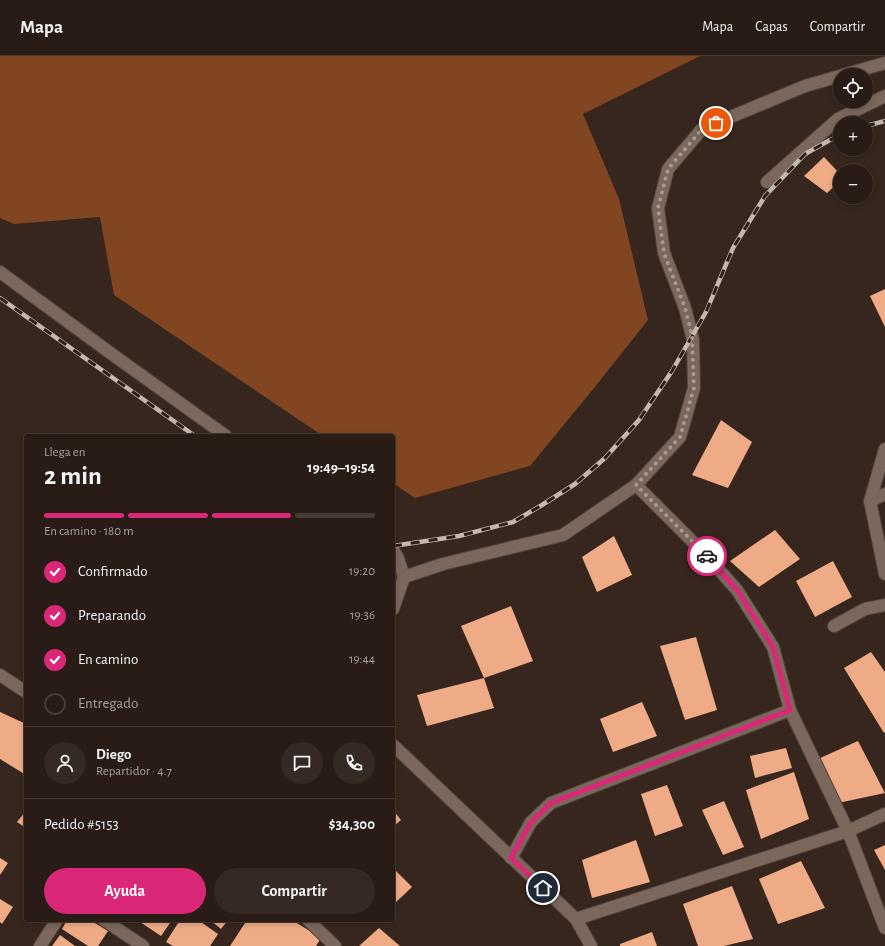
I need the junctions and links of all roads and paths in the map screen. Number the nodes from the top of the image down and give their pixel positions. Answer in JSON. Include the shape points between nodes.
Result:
{"nodes":[{"id":1,"x":885,"y":63,"type":"edge"},
{"id":2,"x":868,"y":68,"type":"edge"},
{"id":3,"x":833,"y":78,"type":"edge"},
{"id":4,"x":885,"y":96,"type":"edge"},
{"id":5,"x":767,"y":182,"type":"dead end"},
{"id":6,"x":0,"y":272,"type":"edge"},
{"id":7,"x":223,"y":434,"type":"edge"},
{"id":8,"x":885,"y":449,"type":"edge"},
{"id":9,"x":636,"y":485,"type":"junction"},
{"id":10,"x":885,"y":494,"type":"edge"},
{"id":11,"x":870,"y":500,"type":"junction"},
{"id":12,"x":395,"y":553,"type":"edge"},
{"id":13,"x":885,"y":574,"type":"edge"},
{"id":14,"x":404,"y":577,"type":"junction"},
{"id":15,"x":395,"y":603,"type":"edge"},
{"id":16,"x":885,"y":604,"type":"edge"},
{"id":17,"x":834,"y":626,"type":"dead end"},
{"id":18,"x":0,"y":675,"type":"edge"},
{"id":19,"x":24,"y":691,"type":"edge"},
{"id":20,"x":790,"y":710,"type":"junction"},
{"id":21,"x":395,"y":746,"type":"edge"},
{"id":22,"x":885,"y":814,"type":"edge"},
{"id":23,"x":848,"y":831,"type":"junction"},
{"id":24,"x":511,"y":858,"type":"junction"},
{"id":25,"x":576,"y":919,"type":"junction"},
{"id":26,"x":56,"y":922,"type":"edge"},
{"id":27,"x":107,"y":922,"type":"edge"},
{"id":28,"x":310,"y":922,"type":"edge"},
{"id":29,"x":885,"y":928,"type":"edge"},
{"id":30,"x":40,"y":946,"type":"edge"},
{"id":31,"x":143,"y":946,"type":"edge"},
{"id":32,"x":335,"y":946,"type":"edge"},
{"id":33,"x":591,"y":946,"type":"edge"}],
"edges":[{"from":1,"to":2,"type":"street"},
{"from":3,"to":9,"type":"street","via":[[805,86],[702,129],[668,169],[658,208],[664,253],[685,308],[692,336],[694,388],[680,437]]},
{"from":4,"to":5,"type":"street","via":[[838,119]]},
{"from":6,"to":7,"type":"street"},
{"from":8,"to":11,"type":"street"},
{"from":9,"to":14,"type":"street","via":[[563,535],[443,564]]},
{"from":9,"to":20,"type":"street","via":[[737,590],[773,647]]},
{"from":10,"to":11,"type":"street"},
{"from":11,"to":13,"type":"street"},
{"from":12,"to":14,"type":"street"},
{"from":14,"to":15,"type":"street"},
{"from":16,"to":17,"type":"street","via":[[865,609]]},
{"from":18,"to":19,"type":"street"},
{"from":20,"to":23,"type":"street"},
{"from":20,"to":24,"type":"street","via":[[551,803],[531,822]]},
{"from":21,"to":24,"type":"street"},
{"from":22,"to":23,"type":"street"},
{"from":23,"to":25,"type":"street"},
{"from":23,"to":29,"type":"street"},
{"from":24,"to":25,"type":"street"},
{"from":25,"to":33,"type":"street"},
{"from":26,"to":30,"type":"street"},
{"from":27,"to":31,"type":"street"},
{"from":28,"to":32,"type":"street"}]}
